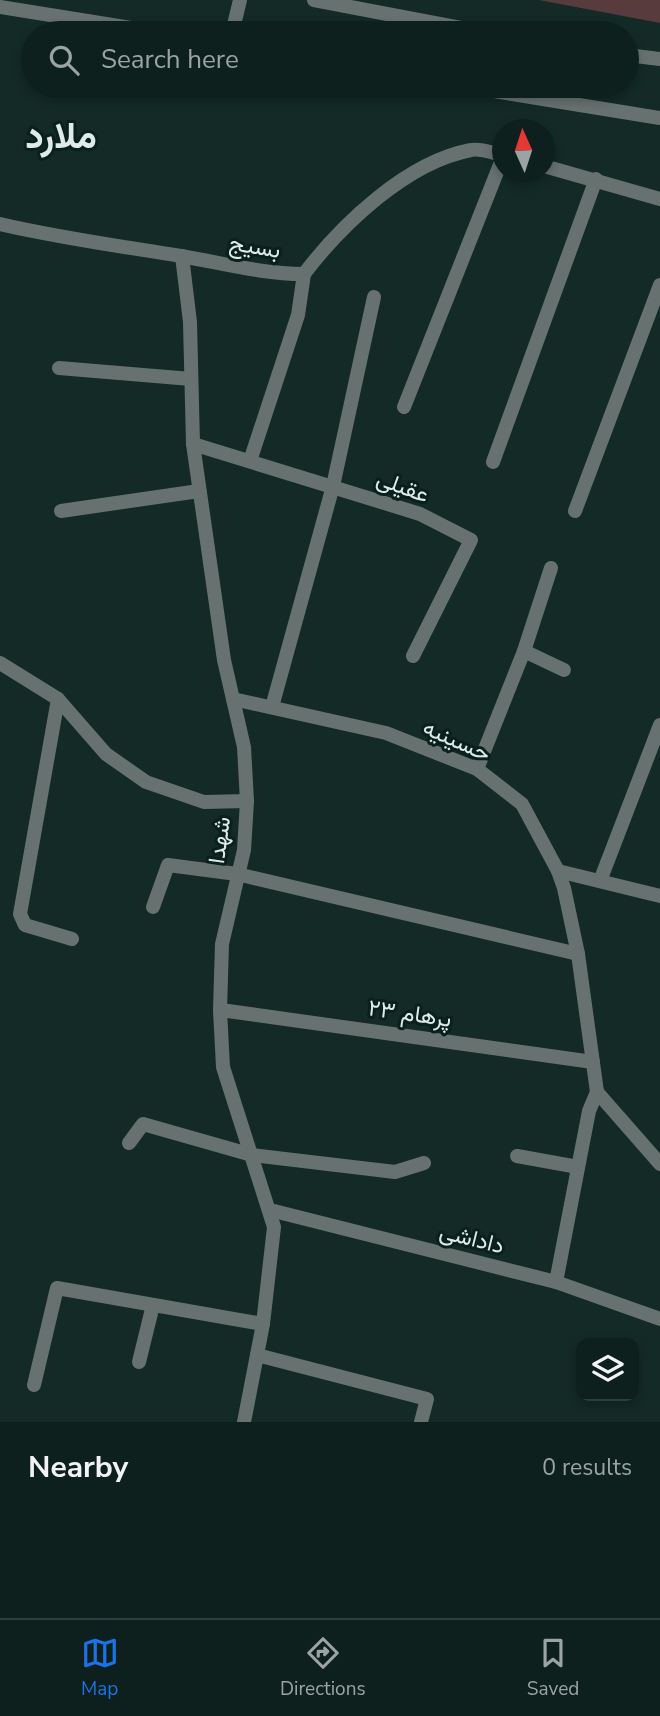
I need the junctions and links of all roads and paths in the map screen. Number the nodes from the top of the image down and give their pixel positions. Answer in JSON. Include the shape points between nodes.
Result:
{"nodes":[{"id":1,"x":240,"y":0,"type":"edge"},
{"id":2,"x":314,"y":0,"type":"edge"},
{"id":3,"x":0,"y":7,"type":"edge"},
{"id":4,"x":87,"y":21,"type":"edge"},
{"id":5,"x":235,"y":21,"type":"edge"},
{"id":6,"x":423,"y":21,"type":"edge"},
{"id":7,"x":639,"y":56,"type":"edge"},
{"id":8,"x":660,"y":59,"type":"edge"},
{"id":9,"x":537,"y":98,"type":"edge"},
{"id":10,"x":660,"y":118,"type":"edge"},
{"id":11,"x":492,"y":154,"type":"edge"},
{"id":12,"x":555,"y":169,"type":"edge"},
{"id":13,"x":596,"y":179,"type":"junction"},
{"id":14,"x":492,"y":182,"type":"edge"},
{"id":15,"x":660,"y":200,"type":"edge"},
{"id":16,"x":0,"y":223,"type":"edge"},
{"id":17,"x":182,"y":256,"type":"junction"},
{"id":18,"x":304,"y":274,"type":"junction"},
{"id":19,"x":660,"y":285,"type":"edge"},
{"id":20,"x":374,"y":297,"type":"dead end"},
{"id":21,"x":59,"y":368,"type":"dead end"},
{"id":22,"x":191,"y":379,"type":"junction"},
{"id":23,"x":404,"y":407,"type":"dead end"},
{"id":24,"x":193,"y":444,"type":"junction"},
{"id":25,"x":250,"y":461,"type":"junction"},
{"id":26,"x":493,"y":463,"type":"dead end"},
{"id":27,"x":333,"y":486,"type":"junction"},
{"id":28,"x":199,"y":491,"type":"junction"},
{"id":29,"x":61,"y":511,"type":"dead end"},
{"id":30,"x":575,"y":511,"type":"dead end"},
{"id":31,"x":551,"y":568,"type":"dead end"},
{"id":32,"x":524,"y":652,"type":"junction"},
{"id":33,"x":413,"y":656,"type":"dead end"},
{"id":34,"x":0,"y":663,"type":"edge"},
{"id":35,"x":564,"y":670,"type":"dead end"},
{"id":36,"x":58,"y":699,"type":"junction"},
{"id":37,"x":233,"y":699,"type":"junction"},
{"id":38,"x":272,"y":707,"type":"junction"},
{"id":39,"x":660,"y":725,"type":"edge"},
{"id":40,"x":477,"y":769,"type":"junction"},
{"id":41,"x":247,"y":801,"type":"junction"},
{"id":42,"x":558,"y":871,"type":"junction"},
{"id":43,"x":237,"y":874,"type":"junction"},
{"id":44,"x":600,"y":881,"type":"junction"},
{"id":45,"x":660,"y":896,"type":"edge"},
{"id":46,"x":153,"y":908,"type":"dead end"},
{"id":47,"x":72,"y":939,"type":"dead end"},
{"id":48,"x":578,"y":954,"type":"junction"},
{"id":49,"x":221,"y":1010,"type":"junction"},
{"id":50,"x":593,"y":1062,"type":"junction"},
{"id":51,"x":597,"y":1092,"type":"junction"},
{"id":52,"x":129,"y":1143,"type":"dead end"},
{"id":53,"x":252,"y":1155,"type":"junction"},
{"id":54,"x":517,"y":1156,"type":"dead end"},
{"id":55,"x":424,"y":1163,"type":"dead end"},
{"id":56,"x":660,"y":1164,"type":"edge"},
{"id":57,"x":578,"y":1167,"type":"junction"},
{"id":58,"x":270,"y":1210,"type":"junction"},
{"id":59,"x":556,"y":1282,"type":"junction"},
{"id":60,"x":153,"y":1305,"type":"junction"},
{"id":61,"x":660,"y":1319,"type":"edge"},
{"id":62,"x":263,"y":1324,"type":"junction"},
{"id":63,"x":257,"y":1355,"type":"junction"},
{"id":64,"x":139,"y":1362,"type":"dead end"},
{"id":65,"x":34,"y":1385,"type":"dead end"},
{"id":66,"x":244,"y":1422,"type":"edge"},
{"id":67,"x":421,"y":1422,"type":"edge"}],
"edges":[{"from":1,"to":5,"type":"street"},
{"from":2,"to":6,"type":"street"},
{"from":3,"to":4,"type":"street"},
{"from":7,"to":8,"type":"street"},
{"from":9,"to":10,"type":"street"},
{"from":11,"to":18,"type":"street","name":"بسیج","via":[[474,149],[405,176],[319,254]]},
{"from":12,"to":13,"type":"street"},
{"from":13,"to":15,"type":"street"},
{"from":13,"to":26,"type":"street"},
{"from":14,"to":23,"type":"street"},
{"from":16,"to":17,"type":"street","name":"بسیج","via":[[64,239]]},
{"from":17,"to":18,"type":"street","name":"بسیج","via":[[269,274]]},
{"from":17,"to":22,"type":"street","name":"شهدا"},
{"from":18,"to":25,"type":"street","via":[[298,314]]},
{"from":19,"to":30,"type":"street"},
{"from":20,"to":27,"type":"street"},
{"from":21,"to":22,"type":"street"},
{"from":22,"to":24,"type":"street","name":"شهدا"},
{"from":24,"to":25,"type":"street","name":"عقیلی"},
{"from":24,"to":28,"type":"street","name":"شهدا"},
{"from":25,"to":27,"type":"street","name":"عقیلی"},
{"from":27,"to":33,"type":"street","name":"عقیلی","via":[[420,514],[471,540]]},
{"from":27,"to":38,"type":"street"},
{"from":28,"to":29,"type":"street"},
{"from":28,"to":37,"type":"street","name":"شهدا"},
{"from":31,"to":32,"type":"street"},
{"from":32,"to":35,"type":"street"},
{"from":32,"to":40,"type":"street"},
{"from":34,"to":36,"type":"street"},
{"from":36,"to":41,"type":"street","via":[[106,754],[146,782],[204,802]]},
{"from":36,"to":47,"type":"street","via":[[20,914],[25,925]]},
{"from":37,"to":38,"type":"street","name":"حسینیه"},
{"from":37,"to":41,"type":"street","name":"شهدا","via":[[244,747]]},
{"from":38,"to":40,"type":"street","name":"حسینیه","via":[[386,733]]},
{"from":39,"to":44,"type":"street"},
{"from":40,"to":42,"type":"street","name":"حسینیه","via":[[522,804]]},
{"from":41,"to":43,"type":"street","name":"شهدا","via":[[244,850]]},
{"from":42,"to":44,"type":"street"},
{"from":42,"to":48,"type":"street","name":"حسینیه"},
{"from":43,"to":46,"type":"street","via":[[168,865]]},
{"from":43,"to":48,"type":"street"},
{"from":43,"to":49,"type":"street","name":"شهدا","via":[[222,944]]},
{"from":44,"to":45,"type":"street"},
{"from":48,"to":50,"type":"street","name":"حسینیه"},
{"from":49,"to":50,"type":"street","name":"پرهام ۲۳"},
{"from":49,"to":53,"type":"street","name":"شهدا","via":[[223,1067]]},
{"from":50,"to":51,"type":"street","name":"حسینیه"},
{"from":51,"to":56,"type":"street"},
{"from":51,"to":57,"type":"street"},
{"from":52,"to":53,"type":"street","via":[[143,1124]]},
{"from":53,"to":55,"type":"street","via":[[395,1172]]},
{"from":53,"to":58,"type":"street","name":"شهدا"},
{"from":54,"to":57,"type":"street"},
{"from":57,"to":59,"type":"street"},
{"from":58,"to":59,"type":"street","name":"داداشی"},
{"from":58,"to":62,"type":"street","name":"شهدا","via":[[274,1227]]},
{"from":59,"to":61,"type":"street","name":"داداشی"},
{"from":60,"to":62,"type":"street"},
{"from":60,"to":64,"type":"street"},
{"from":60,"to":65,"type":"street","via":[[57,1288]]},
{"from":62,"to":63,"type":"street","name":"شهدا"},
{"from":63,"to":66,"type":"street","name":"شهدا"},
{"from":63,"to":67,"type":"street","via":[[427,1399]]}]}
